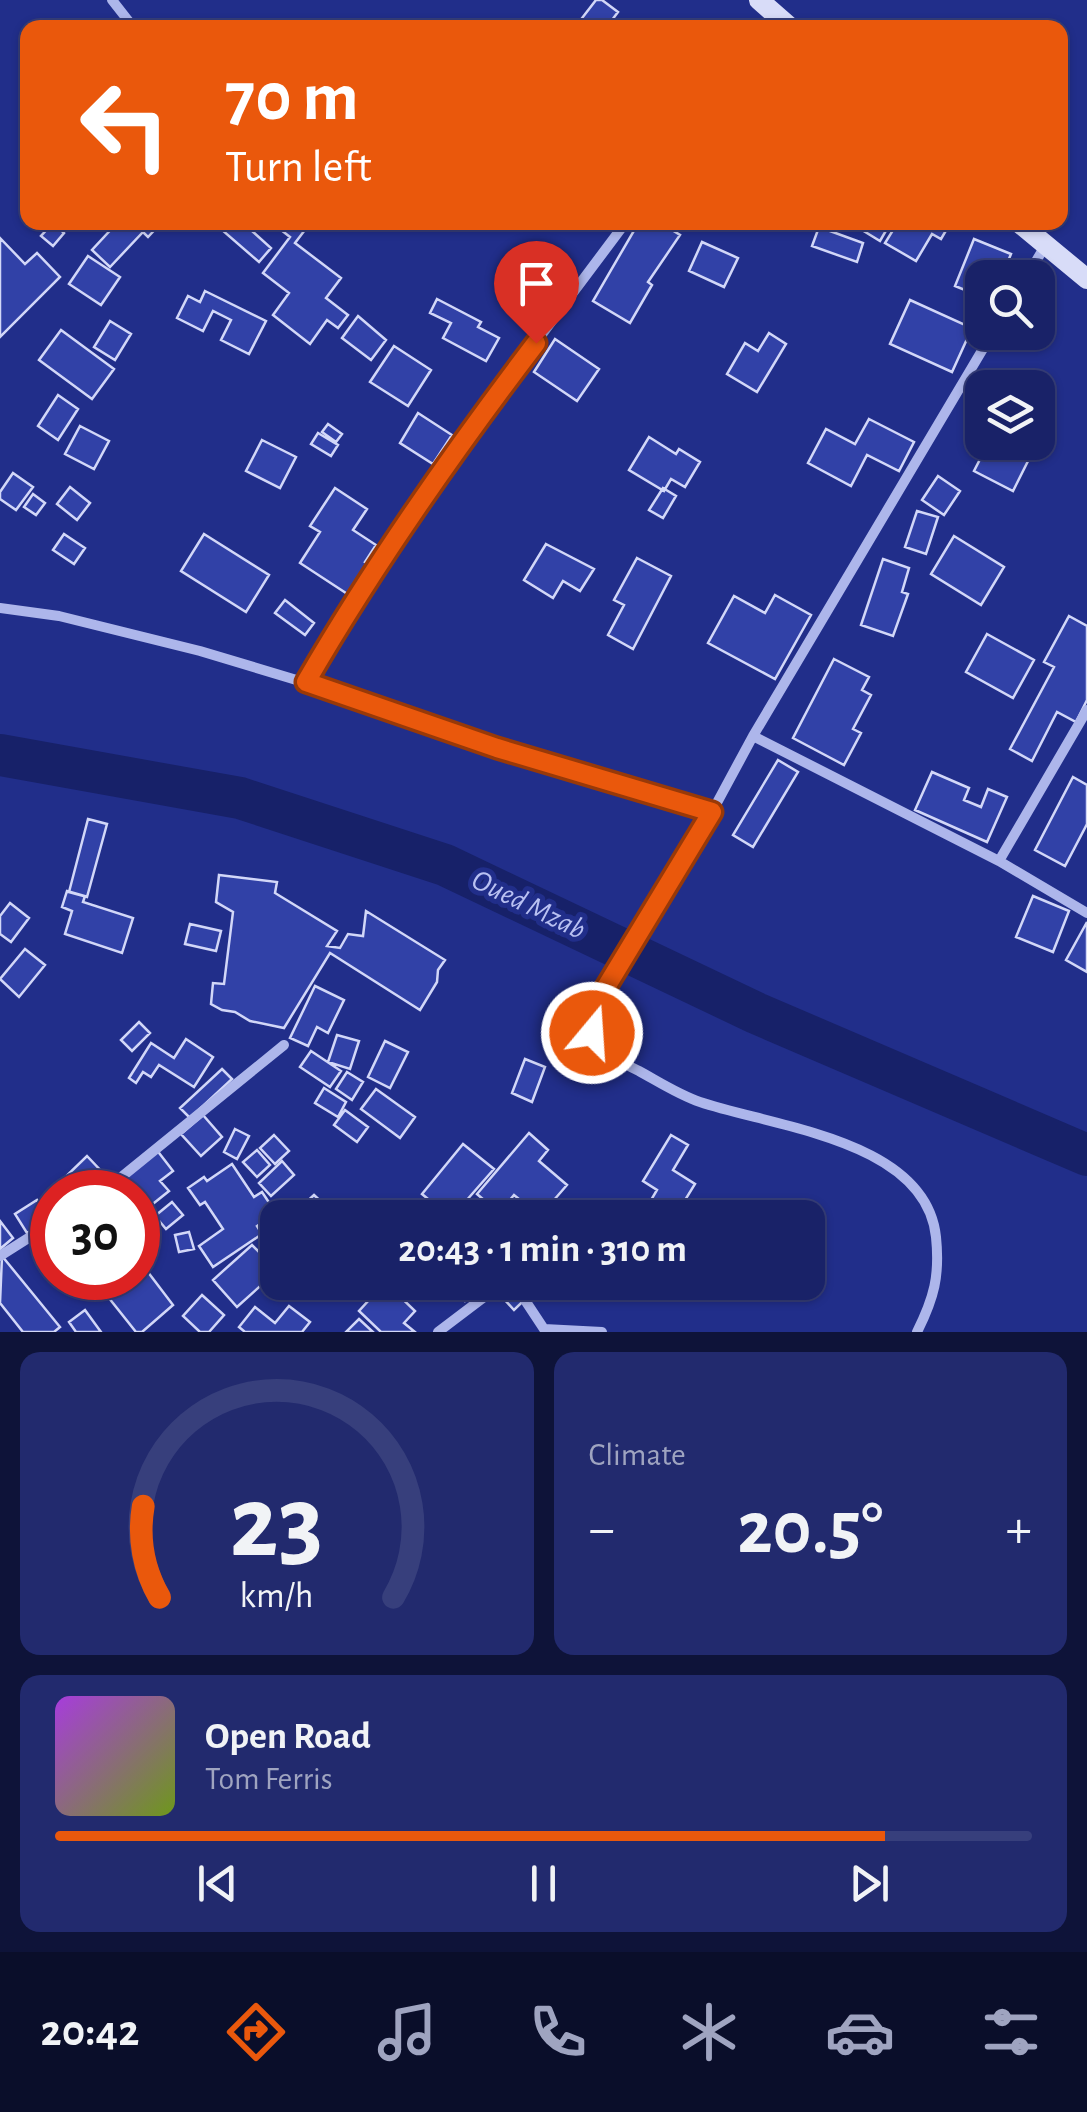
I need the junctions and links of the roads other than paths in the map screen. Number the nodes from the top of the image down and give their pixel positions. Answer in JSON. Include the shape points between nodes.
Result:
{"nodes":[{"id":1,"x":112,"y":0,"type":"edge"},
{"id":2,"x":759,"y":0,"type":"edge"},
{"id":3,"x":128,"y":20,"type":"edge"},
{"id":4,"x":777,"y":20,"type":"edge"},
{"id":5,"x":620,"y":230,"type":"edge"},
{"id":6,"x":1027,"y":230,"type":"edge"},
{"id":7,"x":1045,"y":246,"type":"junction"},
{"id":8,"x":1037,"y":260,"type":"edge"},
{"id":9,"x":1087,"y":279,"type":"edge"},
{"id":10,"x":982,"y":350,"type":"edge"},
{"id":11,"x":0,"y":608,"type":"edge"},
{"id":12,"x":306,"y":682,"type":"junction"},
{"id":13,"x":1087,"y":710,"type":"edge"},
{"id":14,"x":753,"y":736,"type":"junction"},
{"id":15,"x":712,"y":812,"type":"junction"},
{"id":16,"x":999,"y":862,"type":"junction"},
{"id":17,"x":1087,"y":913,"type":"edge"},
{"id":18,"x":284,"y":1045,"type":"dead end"},
{"id":19,"x":129,"y":1170,"type":"edge"},
{"id":20,"x":30,"y":1238,"type":"edge"},
{"id":21,"x":0,"y":1256,"type":"edge"},
{"id":22,"x":480,"y":1300,"type":"edge"},
{"id":23,"x":525,"y":1300,"type":"edge"},
{"id":24,"x":438,"y":1332,"type":"edge"},
{"id":25,"x":602,"y":1332,"type":"edge"},
{"id":26,"x":917,"y":1332,"type":"edge"}],
"edges":[{"from":1,"to":3,"type":"street"},
{"from":2,"to":4,"type":"main road"},
{"from":5,"to":12,"type":"street","via":[[422,499]]},
{"from":6,"to":7,"type":"main road"},
{"from":7,"to":8,"type":"street"},
{"from":7,"to":9,"type":"main road"},
{"from":10,"to":14,"type":"street"},
{"from":11,"to":12,"type":"street","via":[[145,636]]},
{"from":12,"to":15,"type":"street"},
{"from":13,"to":16,"type":"street"},
{"from":14,"to":15,"type":"street"},
{"from":14,"to":16,"type":"street"},
{"from":15,"to":26,"type":"street","via":[[594,1007],[592,1033],[609,1056],[697,1101],[826,1137],[889,1164],[914,1185],[934,1219],[938,1260],[934,1298]]},
{"from":16,"to":17,"type":"street"},
{"from":18,"to":19,"type":"street"},
{"from":20,"to":21,"type":"street"},
{"from":22,"to":24,"type":"street"},
{"from":23,"to":25,"type":"street","via":[[544,1328]]}]}
